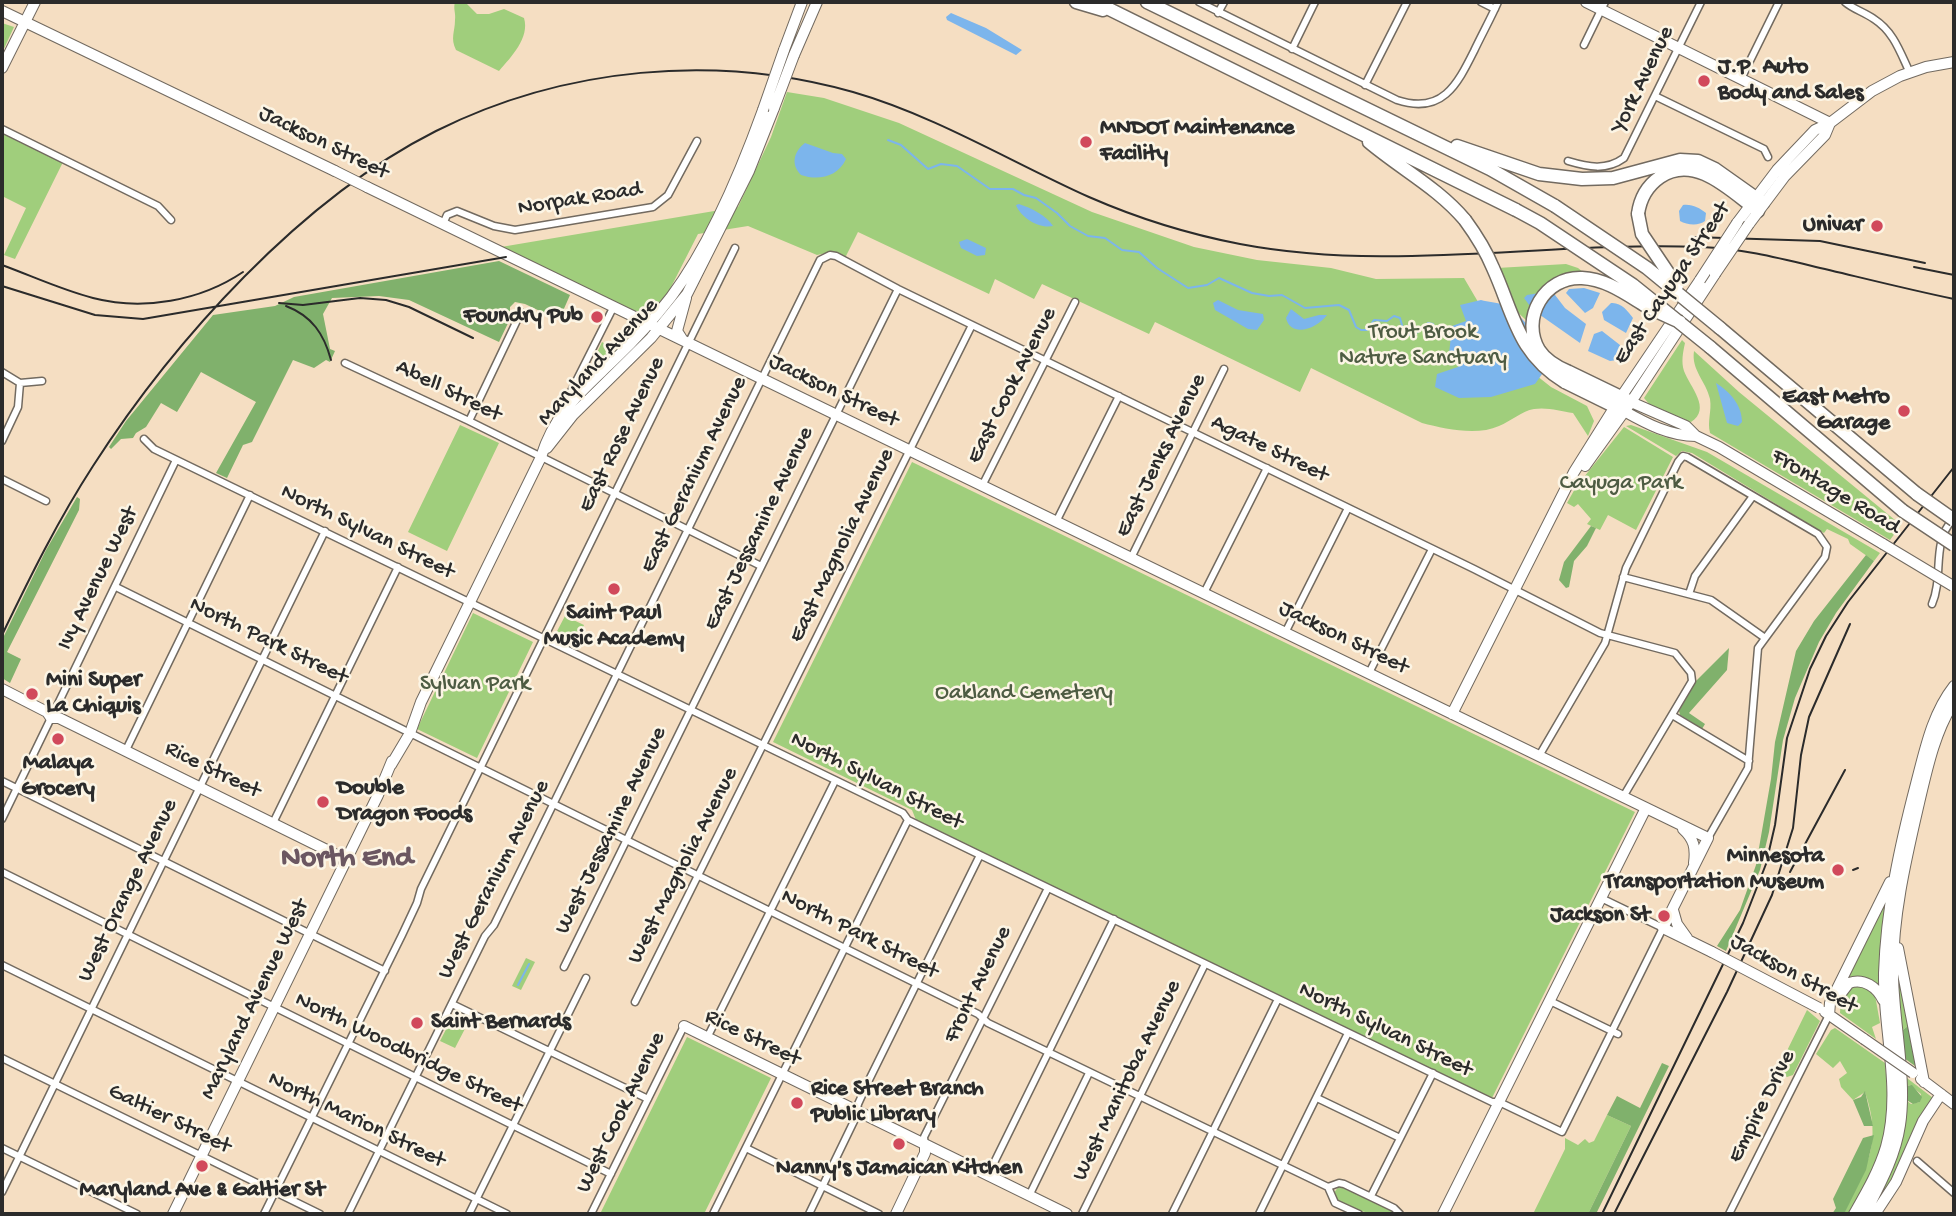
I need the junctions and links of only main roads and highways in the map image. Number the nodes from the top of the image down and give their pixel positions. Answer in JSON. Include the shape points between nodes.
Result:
{"nodes":[{"id":1,"x":35,"y":2,"type":"edge"},
{"id":2,"x":802,"y":2,"type":"edge"},
{"id":3,"x":817,"y":2,"type":"edge"},
{"id":4,"x":1076,"y":2,"type":"edge"},
{"id":5,"x":1095,"y":2,"type":"edge"},
{"id":6,"x":1147,"y":2,"type":"edge"},
{"id":7,"x":1153,"y":2,"type":"edge"},
{"id":8,"x":1586,"y":2,"type":"edge"},
{"id":9,"x":1603,"y":6,"type":"edge"},
{"id":10,"x":2,"y":11,"type":"edge"},
{"id":11,"x":1174,"y":15,"type":"junction"},
{"id":12,"x":1131,"y":20,"type":"junction"},
{"id":13,"x":24,"y":22,"type":"junction"},
{"id":14,"x":789,"y":53,"type":"junction"},
{"id":15,"x":1954,"y":62,"type":"edge"},
{"id":16,"x":2,"y":68,"type":"edge"},
{"id":17,"x":1830,"y":123,"type":"junction"},
{"id":18,"x":1404,"y":127,"type":"junction"},
{"id":19,"x":1352,"y":128,"type":"junction"},
{"id":20,"x":1757,"y":204,"type":"junction"},
{"id":21,"x":727,"y":206,"type":"junction"},
{"id":22,"x":715,"y":231,"type":"junction"},
{"id":23,"x":687,"y":294,"type":"junction"},
{"id":24,"x":1690,"y":303,"type":"junction"},
{"id":25,"x":1680,"y":322,"type":"junction"},
{"id":26,"x":648,"y":324,"type":"junction"},
{"id":27,"x":659,"y":329,"type":"junction"},
{"id":28,"x":685,"y":342,"type":"junction"},
{"id":29,"x":1567,"y":377,"type":"junction"},
{"id":30,"x":1623,"y":404,"type":"junction"},
{"id":31,"x":541,"y":457,"type":"junction"},
{"id":32,"x":1954,"y":519,"type":"edge"},
{"id":33,"x":1954,"y":545,"type":"edge"},
{"id":34,"x":1954,"y":586,"type":"edge"},
{"id":35,"x":1954,"y":686,"type":"edge"},
{"id":36,"x":2,"y":690,"type":"edge"},
{"id":37,"x":1954,"y":702,"type":"edge"},
{"id":38,"x":1452,"y":714,"type":"junction"},
{"id":39,"x":1646,"y":808,"type":"junction"},
{"id":40,"x":1675,"y":822,"type":"junction"},
{"id":41,"x":347,"y":860,"type":"junction"},
{"id":42,"x":1898,"y":864,"type":"junction"},
{"id":43,"x":1692,"y":870,"type":"junction"},
{"id":44,"x":1672,"y":910,"type":"junction"},
{"id":45,"x":1895,"y":933,"type":"junction"},
{"id":46,"x":1693,"y":943,"type":"junction"},
{"id":47,"x":1886,"y":1012,"type":"junction"},
{"id":48,"x":1829,"y":1015,"type":"junction"},
{"id":49,"x":684,"y":1026,"type":"road end"},
{"id":50,"x":1924,"y":1082,"type":"junction"},
{"id":51,"x":1941,"y":1094,"type":"junction"},
{"id":52,"x":1954,"y":1104,"type":"edge"},
{"id":53,"x":925,"y":1146,"type":"junction"},
{"id":54,"x":173,"y":1214,"type":"edge"},
{"id":55,"x":896,"y":1214,"type":"edge"},
{"id":56,"x":1067,"y":1214,"type":"edge"},
{"id":57,"x":1443,"y":1214,"type":"edge"},
{"id":58,"x":1854,"y":1214,"type":"edge"},
{"id":59,"x":1864,"y":1214,"type":"edge"},
{"id":60,"x":1875,"y":1214,"type":"edge"}],
"edges":[{"from":1,"to":13,"type":"main road"},
{"from":2,"to":14,"type":"main road","name":"Maryland Avenue"},
{"from":3,"to":14,"type":"main road","name":"Maryland Avenue"},
{"from":4,"to":12,"type":"highway"},
{"from":5,"to":12,"type":"highway"},
{"from":6,"to":11,"type":"highway"},
{"from":7,"to":11,"type":"highway"},
{"from":8,"to":9,"type":"main road"},
{"from":9,"to":17,"type":"main road"},
{"from":10,"to":13,"type":"main road","name":"Jackson Street"},
{"from":11,"to":18,"type":"highway"},
{"from":12,"to":19,"type":"highway"},
{"from":13,"to":16,"type":"main road"},
{"from":13,"to":26,"type":"main road","name":"Jackson Street","bridge":true},
{"from":14,"to":21,"type":"main road","name":"Maryland Avenue","bridge":true},
{"from":14,"to":21,"type":"main road","name":"Maryland Avenue","bridge":true,"via":[[760,145]]},
{"from":15,"to":17,"type":"main road","name":"East Cayuga Street","via":[[1910,72],[1872,91]]},
{"from":17,"to":20,"type":"main road","name":"East Cayuga Street"},
{"from":18,"to":20,"type":"highway","via":[[1559,178],[1614,178],[1681,160],[1698,162],[1715,169]]},
{"from":18,"to":24,"type":"highway","bridge":true,"via":[[1555,206]]},
{"from":19,"to":25,"type":"highway","bridge":true,"via":[[1516,210],[1612,270]]},
{"from":19,"to":29,"type":"highway","bridge":true,"via":[[1435,191],[1465,220],[1493,268],[1522,340],[1544,368]]},
{"from":20,"to":24,"type":"highway","bridge":true,"via":[[1707,174],[1683,169],[1660,176],[1648,188],[1639,214],[1642,234]]},
{"from":20,"to":30,"type":"main road","name":"East Cayuga Street","bridge":true,"via":[[1749,224]]},
{"from":20,"to":30,"type":"main road","name":"East Cayuga Street","bridge":true,"via":[[1737,223]]},
{"from":21,"to":22,"type":"main road","name":"Maryland Avenue"},
{"from":22,"to":23,"type":"main road","name":"Maryland Avenue"},
{"from":22,"to":26,"type":"main road","name":"Maryland Avenue"},
{"from":23,"to":27,"type":"main road","name":"Maryland Avenue"},
{"from":23,"to":28,"type":"main road","via":[[677,331]]},
{"from":24,"to":32,"type":"highway","bridge":true,"via":[[1917,494]]},
{"from":25,"to":29,"type":"highway","bridge":true,"via":[[1604,283],[1583,278],[1559,282],[1535,307],[1532,328],[1543,355]]},
{"from":25,"to":33,"type":"highway","bridge":true,"via":[[1903,511]]},
{"from":26,"to":27,"type":"main road","name":"Jackson Street"},
{"from":26,"to":31,"type":"main road","name":"Maryland Avenue","via":[[555,422]]},
{"from":27,"to":28,"type":"main road","name":"Jackson Street"},
{"from":27,"to":31,"type":"main road","name":"Maryland Avenue","via":[[566,423]]},
{"from":28,"to":38,"type":"main road","name":"Jackson Street"},
{"from":29,"to":30,"type":"highway"},
{"from":30,"to":34,"type":"main road","name":"Frontage Road","bridge":true,"via":[[1686,426]]},
{"from":30,"to":38,"type":"main road","name":"East Cayuga Street","via":[[1568,484]]},
{"from":31,"to":41,"type":"main road","name":"Maryland Avenue West","via":[[415,707]]},
{"from":35,"to":42,"type":"main road","via":[[1930,733]]},
{"from":36,"to":41,"type":"main road","name":"Rice Street"},
{"from":37,"to":45,"type":"main road","via":[[1923,789]]},
{"from":38,"to":39,"type":"main road","name":"Jackson Street"},
{"from":39,"to":40,"type":"main road","name":"Jackson Street"},
{"from":39,"to":57,"type":"main road"},
{"from":40,"to":43,"type":"main road","via":[[1695,845]]},
{"from":40,"to":43,"type":"main road","name":"Jackson Street","via":[[1709,838]]},
{"from":41,"to":54,"type":"main road","name":"Maryland Avenue West"},
{"from":42,"to":47,"type":"main road","via":[[1886,946]]},
{"from":42,"to":48,"type":"main road","via":[[1830,1003]]},
{"from":43,"to":44,"type":"main road"},
{"from":44,"to":46,"type":"main road","via":[[1682,933]]},
{"from":44,"to":46,"type":"main road","name":"Jackson Street","via":[[1663,928]]},
{"from":45,"to":50,"type":"main road"},
{"from":45,"to":59,"type":"main road","via":[[1900,1124],[1890,1162]]},
{"from":46,"to":48,"type":"main road","name":"Jackson Street","bridge":true},
{"from":47,"to":48,"type":"main road","via":[[1879,993],[1854,981],[1844,987]]},
{"from":47,"to":58,"type":"main road","via":[[1890,1130],[1879,1167]]},
{"from":48,"to":50,"type":"main road","name":"Jackson Street","bridge":true},
{"from":49,"to":53,"type":"main road","name":"Rice Street"},
{"from":50,"to":51,"type":"main road","name":"Jackson Street"},
{"from":51,"to":52,"type":"main road","name":"Jackson Street"},
{"from":51,"to":60,"type":"main road"},
{"from":53,"to":55,"type":"main road","name":"Front Avenue"},
{"from":53,"to":56,"type":"main road","name":"Rice Street"}]}
